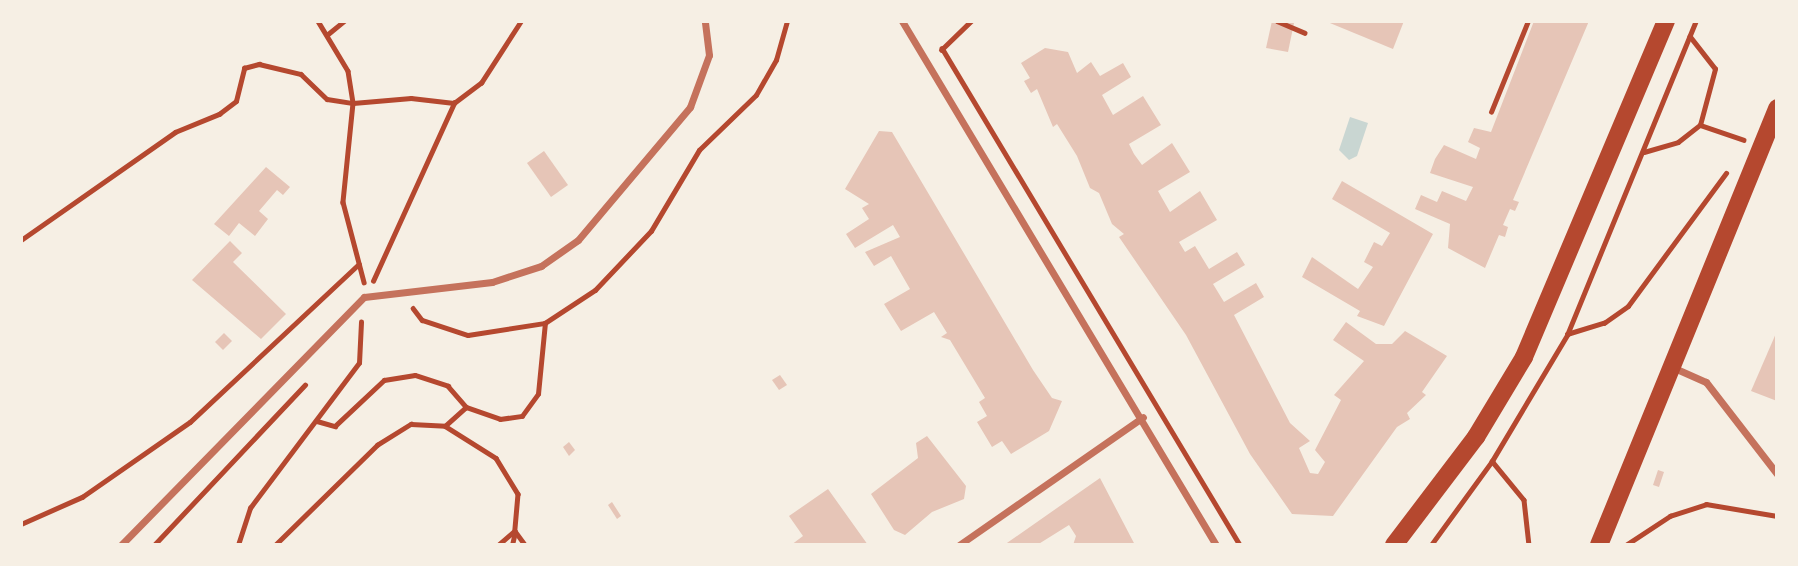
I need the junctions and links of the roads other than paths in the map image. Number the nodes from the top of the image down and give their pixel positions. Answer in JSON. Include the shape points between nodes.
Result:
{"nodes":[{"id":1,"x":705,"y":21,"type":"edge"},
{"id":2,"x":902,"y":21,"type":"edge"},
{"id":3,"x":1667,"y":21,"type":"edge"},
{"id":4,"x":1777,"y":108,"type":"edge"},
{"id":5,"x":1770,"y":146,"type":"edge"},
{"id":6,"x":1668,"y":365,"type":"junction"},
{"id":7,"x":1143,"y":417,"type":"junction"},
{"id":8,"x":1777,"y":474,"type":"edge"},
{"id":9,"x":121,"y":545,"type":"edge"},
{"id":10,"x":959,"y":545,"type":"edge"},
{"id":11,"x":1216,"y":545,"type":"edge"},
{"id":12,"x":1394,"y":545,"type":"edge"},
{"id":13,"x":1599,"y":545,"type":"edge"}],
"edges":[{"from":1,"to":9,"type":"street","via":[[709,55],[690,107],[578,240],[541,266],[404,296],[364,297]]},
{"from":2,"to":7,"type":"street"},
{"from":3,"to":12,"type":"main road","via":[[1524,357],[1476,437]]},
{"from":4,"to":5,"type":"main road"},
{"from":5,"to":6,"type":"main road"},
{"from":6,"to":8,"type":"street","via":[[1706,382]]},
{"from":6,"to":13,"type":"main road"},
{"from":7,"to":10,"type":"street"},
{"from":7,"to":11,"type":"street"}]}
